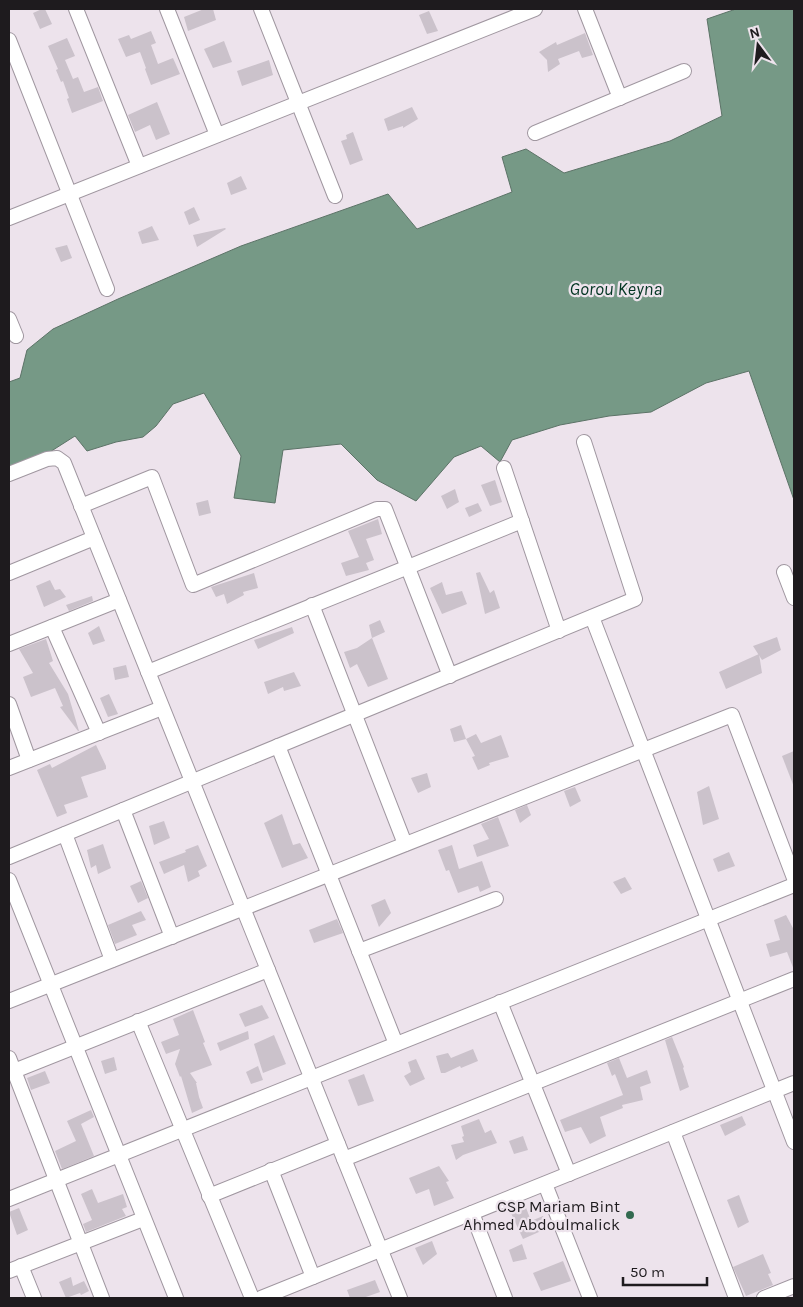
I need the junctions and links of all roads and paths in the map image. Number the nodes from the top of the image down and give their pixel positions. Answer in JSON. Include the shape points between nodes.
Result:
{"nodes":[{"id":1,"x":76,"y":9,"type":"edge"},
{"id":2,"x":167,"y":9,"type":"edge"},
{"id":3,"x":261,"y":9,"type":"edge"},
{"id":4,"x":535,"y":9,"type":"edge"},
{"id":5,"x":585,"y":9,"type":"edge"},
{"id":6,"x":514,"y":13,"type":"edge"},
{"id":7,"x":9,"y":40,"type":"edge"},
{"id":8,"x":684,"y":71,"type":"dead end"},
{"id":9,"x":620,"y":98,"type":"junction"},
{"id":10,"x":298,"y":103,"type":"junction"},
{"id":11,"x":535,"y":133,"type":"dead end"},
{"id":12,"x":217,"y":135,"type":"junction"},
{"id":13,"x":139,"y":166,"type":"junction"},
{"id":14,"x":70,"y":194,"type":"junction"},
{"id":15,"x":335,"y":196,"type":"dead end"},
{"id":16,"x":9,"y":218,"type":"edge"},
{"id":17,"x":107,"y":289,"type":"dead end"},
{"id":18,"x":9,"y":319,"type":"edge"},
{"id":19,"x":16,"y":336,"type":"dead end"},
{"id":20,"x":584,"y":442,"type":"dead end"},
{"id":21,"x":504,"y":468,"type":"dead end"},
{"id":22,"x":9,"y":474,"type":"edge"},
{"id":23,"x":81,"y":506,"type":"junction"},
{"id":24,"x":522,"y":521,"type":"junction"},
{"id":25,"x":94,"y":538,"type":"junction"},
{"id":26,"x":408,"y":566,"type":"junction"},
{"id":27,"x":9,"y":572,"type":"edge"},
{"id":28,"x":784,"y":572,"type":"dead end"},
{"id":29,"x":794,"y":598,"type":"edge"},
{"id":30,"x":119,"y":600,"type":"junction"},
{"id":31,"x":312,"y":605,"type":"junction"},
{"id":32,"x":592,"y":617,"type":"junction"},
{"id":33,"x":52,"y":627,"type":"junction"},
{"id":34,"x":558,"y":631,"type":"junction"},
{"id":35,"x":9,"y":644,"type":"edge"},
{"id":36,"x":148,"y":672,"type":"junction"},
{"id":37,"x":450,"y":676,"type":"junction"},
{"id":38,"x":9,"y":704,"type":"edge"},
{"id":39,"x":162,"y":708,"type":"junction"},
{"id":40,"x":354,"y":714,"type":"junction"},
{"id":41,"x":99,"y":732,"type":"junction"},
{"id":42,"x":278,"y":746,"type":"junction"},
{"id":43,"x":644,"y":750,"type":"junction"},
{"id":44,"x":29,"y":760,"type":"junction"},
{"id":45,"x":9,"y":768,"type":"edge"},
{"id":46,"x":192,"y":781,"type":"junction"},
{"id":47,"x":123,"y":810,"type":"junction"},
{"id":48,"x":65,"y":834,"type":"junction"},
{"id":49,"x":405,"y":844,"type":"junction"},
{"id":50,"x":9,"y":857,"type":"edge"},
{"id":51,"x":329,"y":874,"type":"junction"},
{"id":52,"x":794,"y":878,"type":"edge"},
{"id":53,"x":9,"y":880,"type":"edge"},
{"id":54,"x":794,"y":884,"type":"edge"},
{"id":55,"x":496,"y":899,"type":"dead end"},
{"id":56,"x":243,"y":908,"type":"junction"},
{"id":57,"x":708,"y":919,"type":"junction"},
{"id":58,"x":172,"y":937,"type":"junction"},
{"id":59,"x":359,"y":951,"type":"junction"},
{"id":60,"x":112,"y":960,"type":"junction"},
{"id":61,"x":268,"y":970,"type":"junction"},
{"id":62,"x":794,"y":979,"type":"edge"},
{"id":63,"x":51,"y":984,"type":"junction"},
{"id":64,"x":9,"y":1001,"type":"edge"},
{"id":65,"x":740,"y":1001,"type":"junction"},
{"id":66,"x":500,"y":1002,"type":"junction"},
{"id":67,"x":138,"y":1021,"type":"junction"},
{"id":68,"x":396,"y":1044,"type":"junction"},
{"id":69,"x":75,"y":1046,"type":"junction"},
{"id":70,"x":10,"y":1067,"type":"edge"},
{"id":71,"x":311,"y":1078,"type":"junction"},
{"id":72,"x":794,"y":1083,"type":"edge"},
{"id":73,"x":533,"y":1084,"type":"junction"},
{"id":74,"x":774,"y":1091,"type":"junction"},
{"id":75,"x":182,"y":1129,"type":"junction"},
{"id":76,"x":673,"y":1132,"type":"junction"},
{"id":77,"x":794,"y":1142,"type":"edge"},
{"id":78,"x":338,"y":1144,"type":"junction"},
{"id":79,"x":118,"y":1155,"type":"junction"},
{"id":80,"x":344,"y":1160,"type":"junction"},
{"id":81,"x":271,"y":1170,"type":"junction"},
{"id":82,"x":569,"y":1174,"type":"junction"},
{"id":83,"x":56,"y":1180,"type":"junction"},
{"id":84,"x":545,"y":1184,"type":"junction"},
{"id":85,"x":209,"y":1196,"type":"junction"},
{"id":86,"x":9,"y":1199,"type":"edge"},
{"id":87,"x":472,"y":1213,"type":"junction"},
{"id":88,"x":143,"y":1219,"type":"junction"},
{"id":89,"x":80,"y":1244,"type":"junction"},
{"id":90,"x":380,"y":1250,"type":"junction"},
{"id":91,"x":15,"y":1268,"type":"edge"},
{"id":92,"x":313,"y":1277,"type":"junction"},
{"id":93,"x":794,"y":1286,"type":"edge"},
{"id":94,"x":34,"y":1298,"type":"edge"},
{"id":95,"x":102,"y":1298,"type":"edge"},
{"id":96,"x":176,"y":1298,"type":"edge"},
{"id":97,"x":252,"y":1298,"type":"edge"},
{"id":98,"x":261,"y":1298,"type":"edge"},
{"id":99,"x":400,"y":1298,"type":"edge"},
{"id":100,"x":505,"y":1298,"type":"edge"},
{"id":101,"x":590,"y":1298,"type":"edge"},
{"id":102,"x":736,"y":1298,"type":"edge"},
{"id":103,"x":764,"y":1298,"type":"edge"}],
"edges":[{"from":1,"to":13,"type":"street"},
{"from":2,"to":12,"type":"street"},
{"from":3,"to":10,"type":"street"},
{"from":4,"to":6,"type":"street"},
{"from":5,"to":9,"type":"street"},
{"from":6,"to":10,"type":"street"},
{"from":7,"to":14,"type":"street"},
{"from":8,"to":9,"type":"street"},
{"from":9,"to":11,"type":"street"},
{"from":10,"to":12,"type":"street"},
{"from":10,"to":15,"type":"street"},
{"from":12,"to":13,"type":"street"},
{"from":13,"to":14,"type":"street"},
{"from":14,"to":16,"type":"street"},
{"from":14,"to":17,"type":"street"},
{"from":18,"to":19,"type":"street"},
{"from":20,"to":32,"type":"street","via":[[635,599]]},
{"from":21,"to":24,"type":"street"},
{"from":22,"to":23,"type":"street","via":[[57,458],[64,463]]},
{"from":23,"to":25,"type":"street"},
{"from":23,"to":26,"type":"street","via":[[152,477],[193,585],[382,508],[388,513]]},
{"from":24,"to":26,"type":"street"},
{"from":24,"to":34,"type":"street"},
{"from":25,"to":27,"type":"street"},
{"from":25,"to":30,"type":"street"},
{"from":26,"to":31,"type":"street"},
{"from":26,"to":37,"type":"street"},
{"from":28,"to":29,"type":"street"},
{"from":30,"to":33,"type":"street"},
{"from":30,"to":36,"type":"street"},
{"from":31,"to":36,"type":"street"},
{"from":31,"to":40,"type":"street"},
{"from":32,"to":34,"type":"street"},
{"from":32,"to":43,"type":"street"},
{"from":33,"to":35,"type":"street"},
{"from":33,"to":41,"type":"street"},
{"from":34,"to":37,"type":"street"},
{"from":36,"to":39,"type":"street"},
{"from":37,"to":40,"type":"street"},
{"from":38,"to":44,"type":"street"},
{"from":39,"to":41,"type":"street"},
{"from":39,"to":46,"type":"street"},
{"from":40,"to":42,"type":"street"},
{"from":40,"to":49,"type":"street"},
{"from":41,"to":44,"type":"street"},
{"from":42,"to":46,"type":"street"},
{"from":42,"to":51,"type":"street"},
{"from":43,"to":49,"type":"street"},
{"from":43,"to":52,"type":"street","via":[[732,715]]},
{"from":43,"to":57,"type":"street"},
{"from":44,"to":45,"type":"street"},
{"from":46,"to":47,"type":"street"},
{"from":46,"to":56,"type":"street"},
{"from":47,"to":48,"type":"street"},
{"from":47,"to":58,"type":"street"},
{"from":48,"to":50,"type":"street"},
{"from":48,"to":60,"type":"street"},
{"from":49,"to":51,"type":"street"},
{"from":51,"to":56,"type":"street"},
{"from":51,"to":59,"type":"street"},
{"from":53,"to":63,"type":"street"},
{"from":54,"to":57,"type":"street"},
{"from":55,"to":59,"type":"street"},
{"from":56,"to":58,"type":"street"},
{"from":56,"to":61,"type":"street"},
{"from":57,"to":65,"type":"street"},
{"from":57,"to":66,"type":"street"},
{"from":58,"to":60,"type":"street"},
{"from":59,"to":68,"type":"street"},
{"from":60,"to":63,"type":"street"},
{"from":61,"to":67,"type":"street"},
{"from":61,"to":71,"type":"street"},
{"from":62,"to":65,"type":"street"},
{"from":63,"to":64,"type":"street"},
{"from":63,"to":69,"type":"street"},
{"from":65,"to":73,"type":"street"},
{"from":65,"to":74,"type":"street"},
{"from":66,"to":68,"type":"street"},
{"from":66,"to":73,"type":"street"},
{"from":67,"to":69,"type":"street"},
{"from":67,"to":75,"type":"street"},
{"from":68,"to":71,"type":"street"},
{"from":69,"to":70,"type":"street"},
{"from":69,"to":79,"type":"street"},
{"from":70,"to":83,"type":"street"},
{"from":71,"to":75,"type":"street"},
{"from":71,"to":78,"type":"street"},
{"from":72,"to":74,"type":"street"},
{"from":73,"to":80,"type":"street"},
{"from":73,"to":82,"type":"street"},
{"from":74,"to":76,"type":"street"},
{"from":74,"to":77,"type":"street"},
{"from":75,"to":79,"type":"street"},
{"from":75,"to":85,"type":"street"},
{"from":76,"to":82,"type":"street"},
{"from":76,"to":102,"type":"street"},
{"from":78,"to":80,"type":"street"},
{"from":78,"to":81,"type":"street"},
{"from":79,"to":83,"type":"street"},
{"from":79,"to":88,"type":"street"},
{"from":80,"to":90,"type":"street"},
{"from":81,"to":85,"type":"street"},
{"from":81,"to":92,"type":"street"},
{"from":82,"to":84,"type":"street"},
{"from":83,"to":86,"type":"street"},
{"from":83,"to":89,"type":"street"},
{"from":84,"to":87,"type":"street"},
{"from":84,"to":101,"type":"street"},
{"from":85,"to":97,"type":"street"},
{"from":87,"to":90,"type":"street"},
{"from":87,"to":100,"type":"street"},
{"from":88,"to":89,"type":"street"},
{"from":88,"to":96,"type":"street"},
{"from":89,"to":91,"type":"street"},
{"from":89,"to":95,"type":"street"},
{"from":90,"to":92,"type":"street"},
{"from":90,"to":99,"type":"street"},
{"from":91,"to":94,"type":"street"},
{"from":92,"to":98,"type":"street"},
{"from":93,"to":103,"type":"street"}]}
